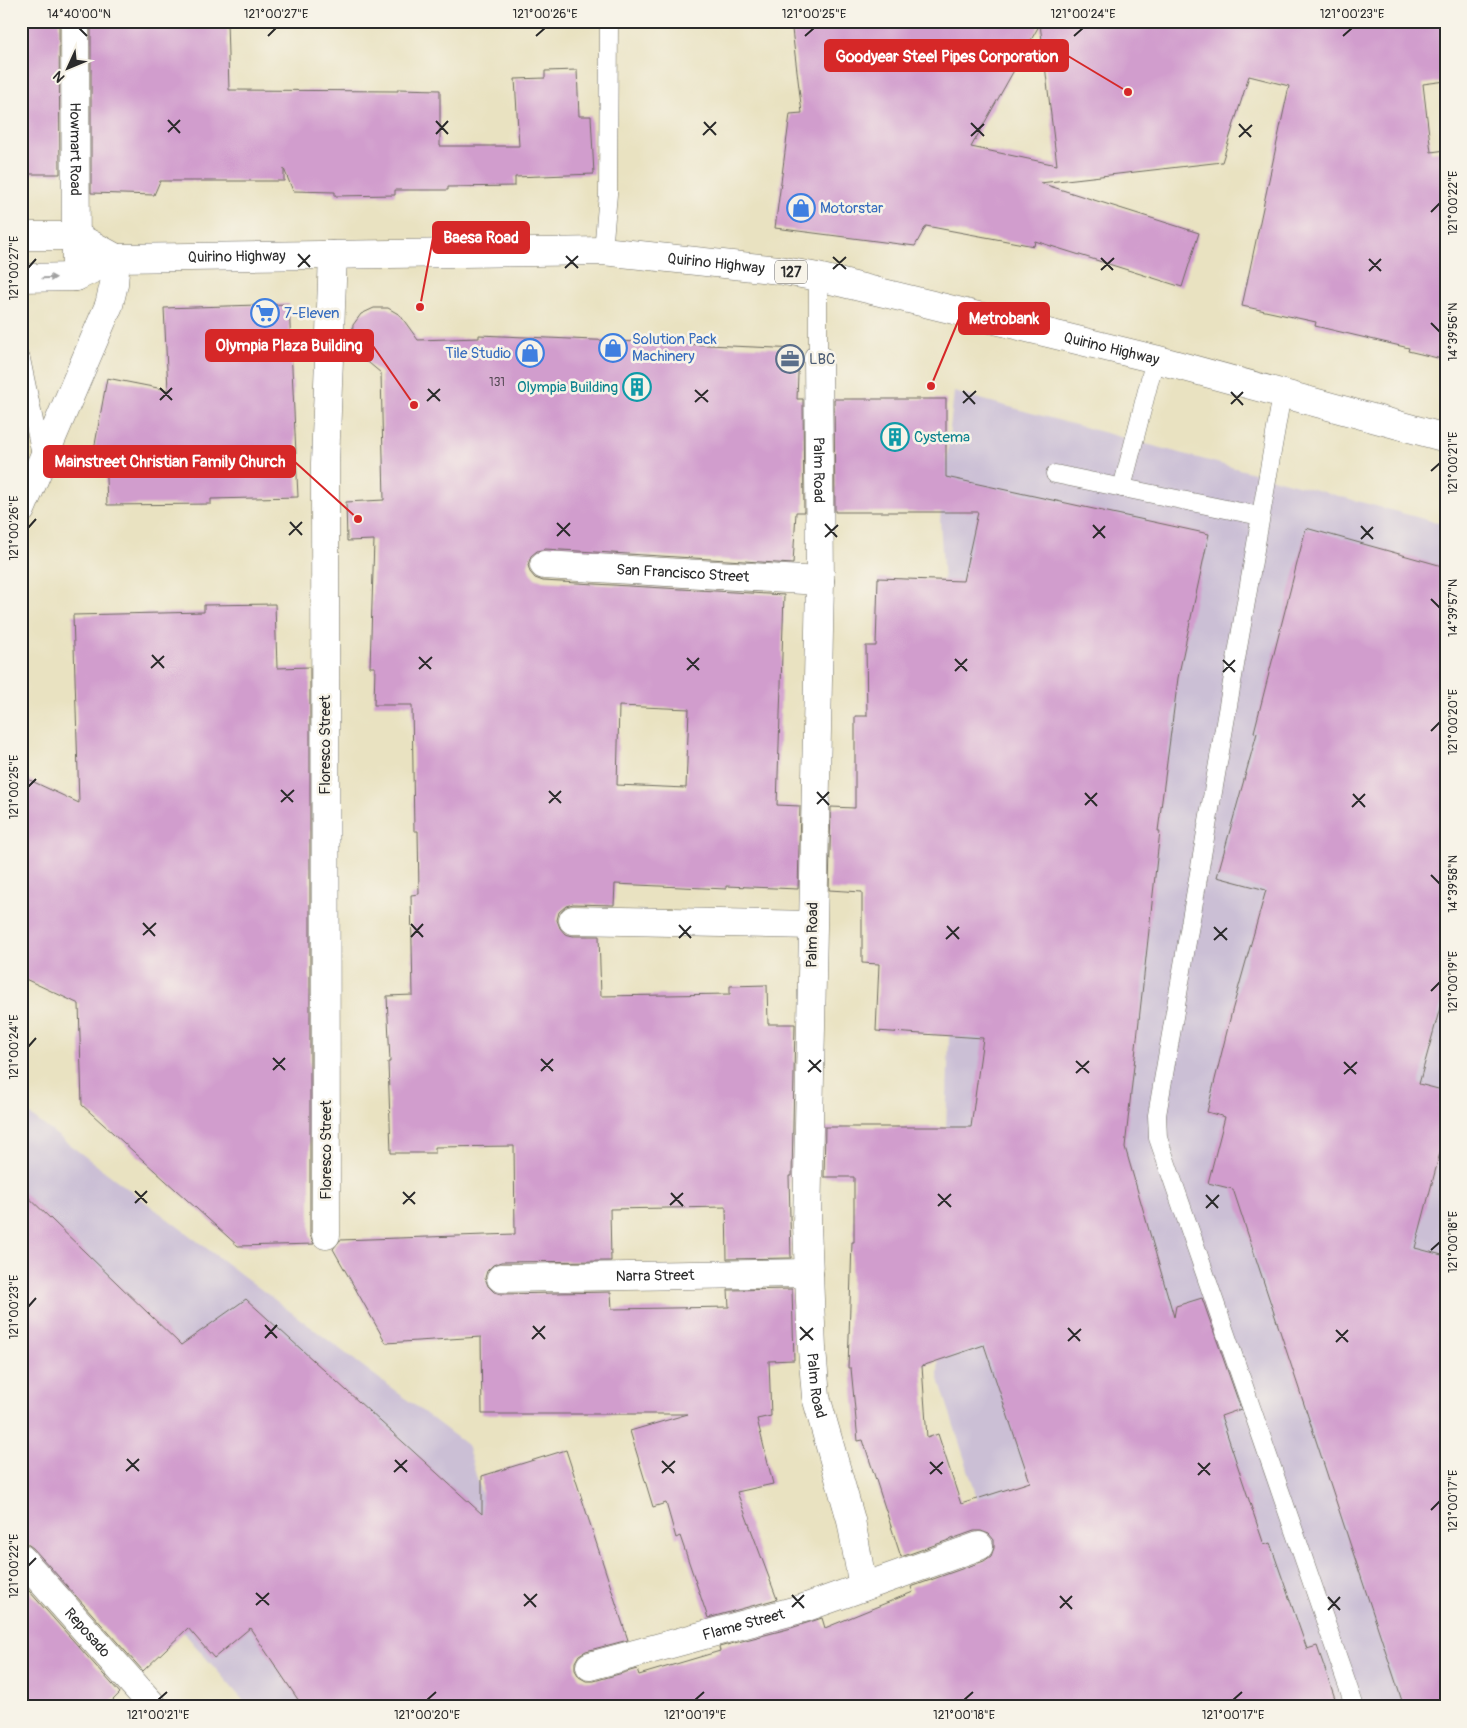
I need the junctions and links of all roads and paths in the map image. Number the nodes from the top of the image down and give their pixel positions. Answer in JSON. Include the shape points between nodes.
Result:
{"nodes":[{"id":1,"x":75,"y":21,"type":"edge"},
{"id":2,"x":609,"y":21,"type":"edge"},
{"id":3,"x":21,"y":236,"type":"edge"},
{"id":4,"x":76,"y":236,"type":"junction"},
{"id":5,"x":603,"y":251,"type":"junction"},
{"id":6,"x":333,"y":255,"type":"junction"},
{"id":7,"x":116,"y":258,"type":"junction"},
{"id":8,"x":76,"y":277,"type":"junction"},
{"id":9,"x":818,"y":277,"type":"junction"},
{"id":10,"x":21,"y":278,"type":"edge"},
{"id":11,"x":818,"y":358,"type":"joint"},
{"id":12,"x":21,"y":359,"type":"edge"},
{"id":13,"x":1155,"y":359,"type":"junction"},
{"id":14,"x":1282,"y":394,"type":"junction"},
{"id":15,"x":1446,"y":438,"type":"edge"},
{"id":16,"x":42,"y":461,"type":"junction"},
{"id":17,"x":1055,"y":474,"type":"dead end"},
{"id":18,"x":1122,"y":488,"type":"junction"},
{"id":19,"x":21,"y":510,"type":"edge"},
{"id":20,"x":1260,"y":516,"type":"junction"},
{"id":21,"x":544,"y":565,"type":"dead end"},
{"id":22,"x":820,"y":581,"type":"junction"},
{"id":23,"x":573,"y":920,"type":"dead end"},
{"id":24,"x":812,"y":925,"type":"junction"},
{"id":25,"x":326,"y":1236,"type":"dead end"},
{"id":26,"x":809,"y":1273,"type":"junction"},
{"id":27,"x":501,"y":1278,"type":"dead end"},
{"id":28,"x":979,"y":1546,"type":"dead end"},
{"id":29,"x":21,"y":1558,"type":"edge"},
{"id":30,"x":863,"y":1587,"type":"junction"},
{"id":31,"x":590,"y":1666,"type":"dead end"},
{"id":32,"x":154,"y":1707,"type":"edge"},
{"id":33,"x":1355,"y":1707,"type":"edge"}],
"edges":[{"from":1,"to":4,"type":"street","name":"Howmart Road"},
{"from":2,"to":5,"type":"lane","via":[[608,194]]},
{"from":3,"to":4,"type":"street","name":"Quirino Highway","number":"127"},
{"from":4,"to":7,"type":"street","name":"Quirino Highway","number":"127"},
{"from":4,"to":8,"type":"street","name":"Howmart Road"},
{"from":5,"to":6,"type":"street","name":"Quirino Highway","number":"127"},
{"from":5,"to":9,"type":"street","name":"Quirino Highway","number":"127"},
{"from":6,"to":7,"type":"street","name":"Quirino Highway","number":"127"},
{"from":6,"to":25,"type":"street","name":"Floresco Street","via":[[325,462]]},
{"from":7,"to":8,"type":"street","name":"Quirino Highway","number":"127"},
{"from":7,"to":16,"type":"street","via":[[109,304]]},
{"from":10,"to":8,"type":"street","name":"Quirino Highway","number":"127","one_way":true},
{"from":9,"to":11,"type":"lane","name":"Palm Road"},
{"from":9,"to":13,"type":"street","name":"Quirino Highway","number":"127"},
{"from":11,"to":22,"type":"street","name":"Palm Road"},
{"from":12,"to":16,"type":"lane"},
{"from":13,"to":14,"type":"street","name":"Quirino Highway","number":"127"},
{"from":13,"to":18,"type":"lane"},
{"from":14,"to":15,"type":"street","name":"Quirino Highway","number":"127"},
{"from":14,"to":20,"type":"lane"},
{"from":16,"to":19,"type":"street"},
{"from":17,"to":18,"type":"lane"},
{"from":18,"to":20,"type":"lane"},
{"from":20,"to":33,"type":"lane","via":[[1158,1106],[1158,1138]]},
{"from":21,"to":22,"type":"street","name":"San Francisco Street"},
{"from":22,"to":24,"type":"street","name":"Palm Road"},
{"from":23,"to":24,"type":"street"},
{"from":24,"to":26,"type":"street","name":"Palm Road"},
{"from":26,"to":27,"type":"street","name":"Narra Street"},
{"from":26,"to":30,"type":"street","name":"Palm Road","via":[[816,1397],[851,1520]]},
{"from":28,"to":30,"type":"street","name":"Flame Street"},
{"from":29,"to":32,"type":"street","name":"Reposado"},
{"from":30,"to":31,"type":"street","name":"Flame Street","via":[[804,1608]]}]}
